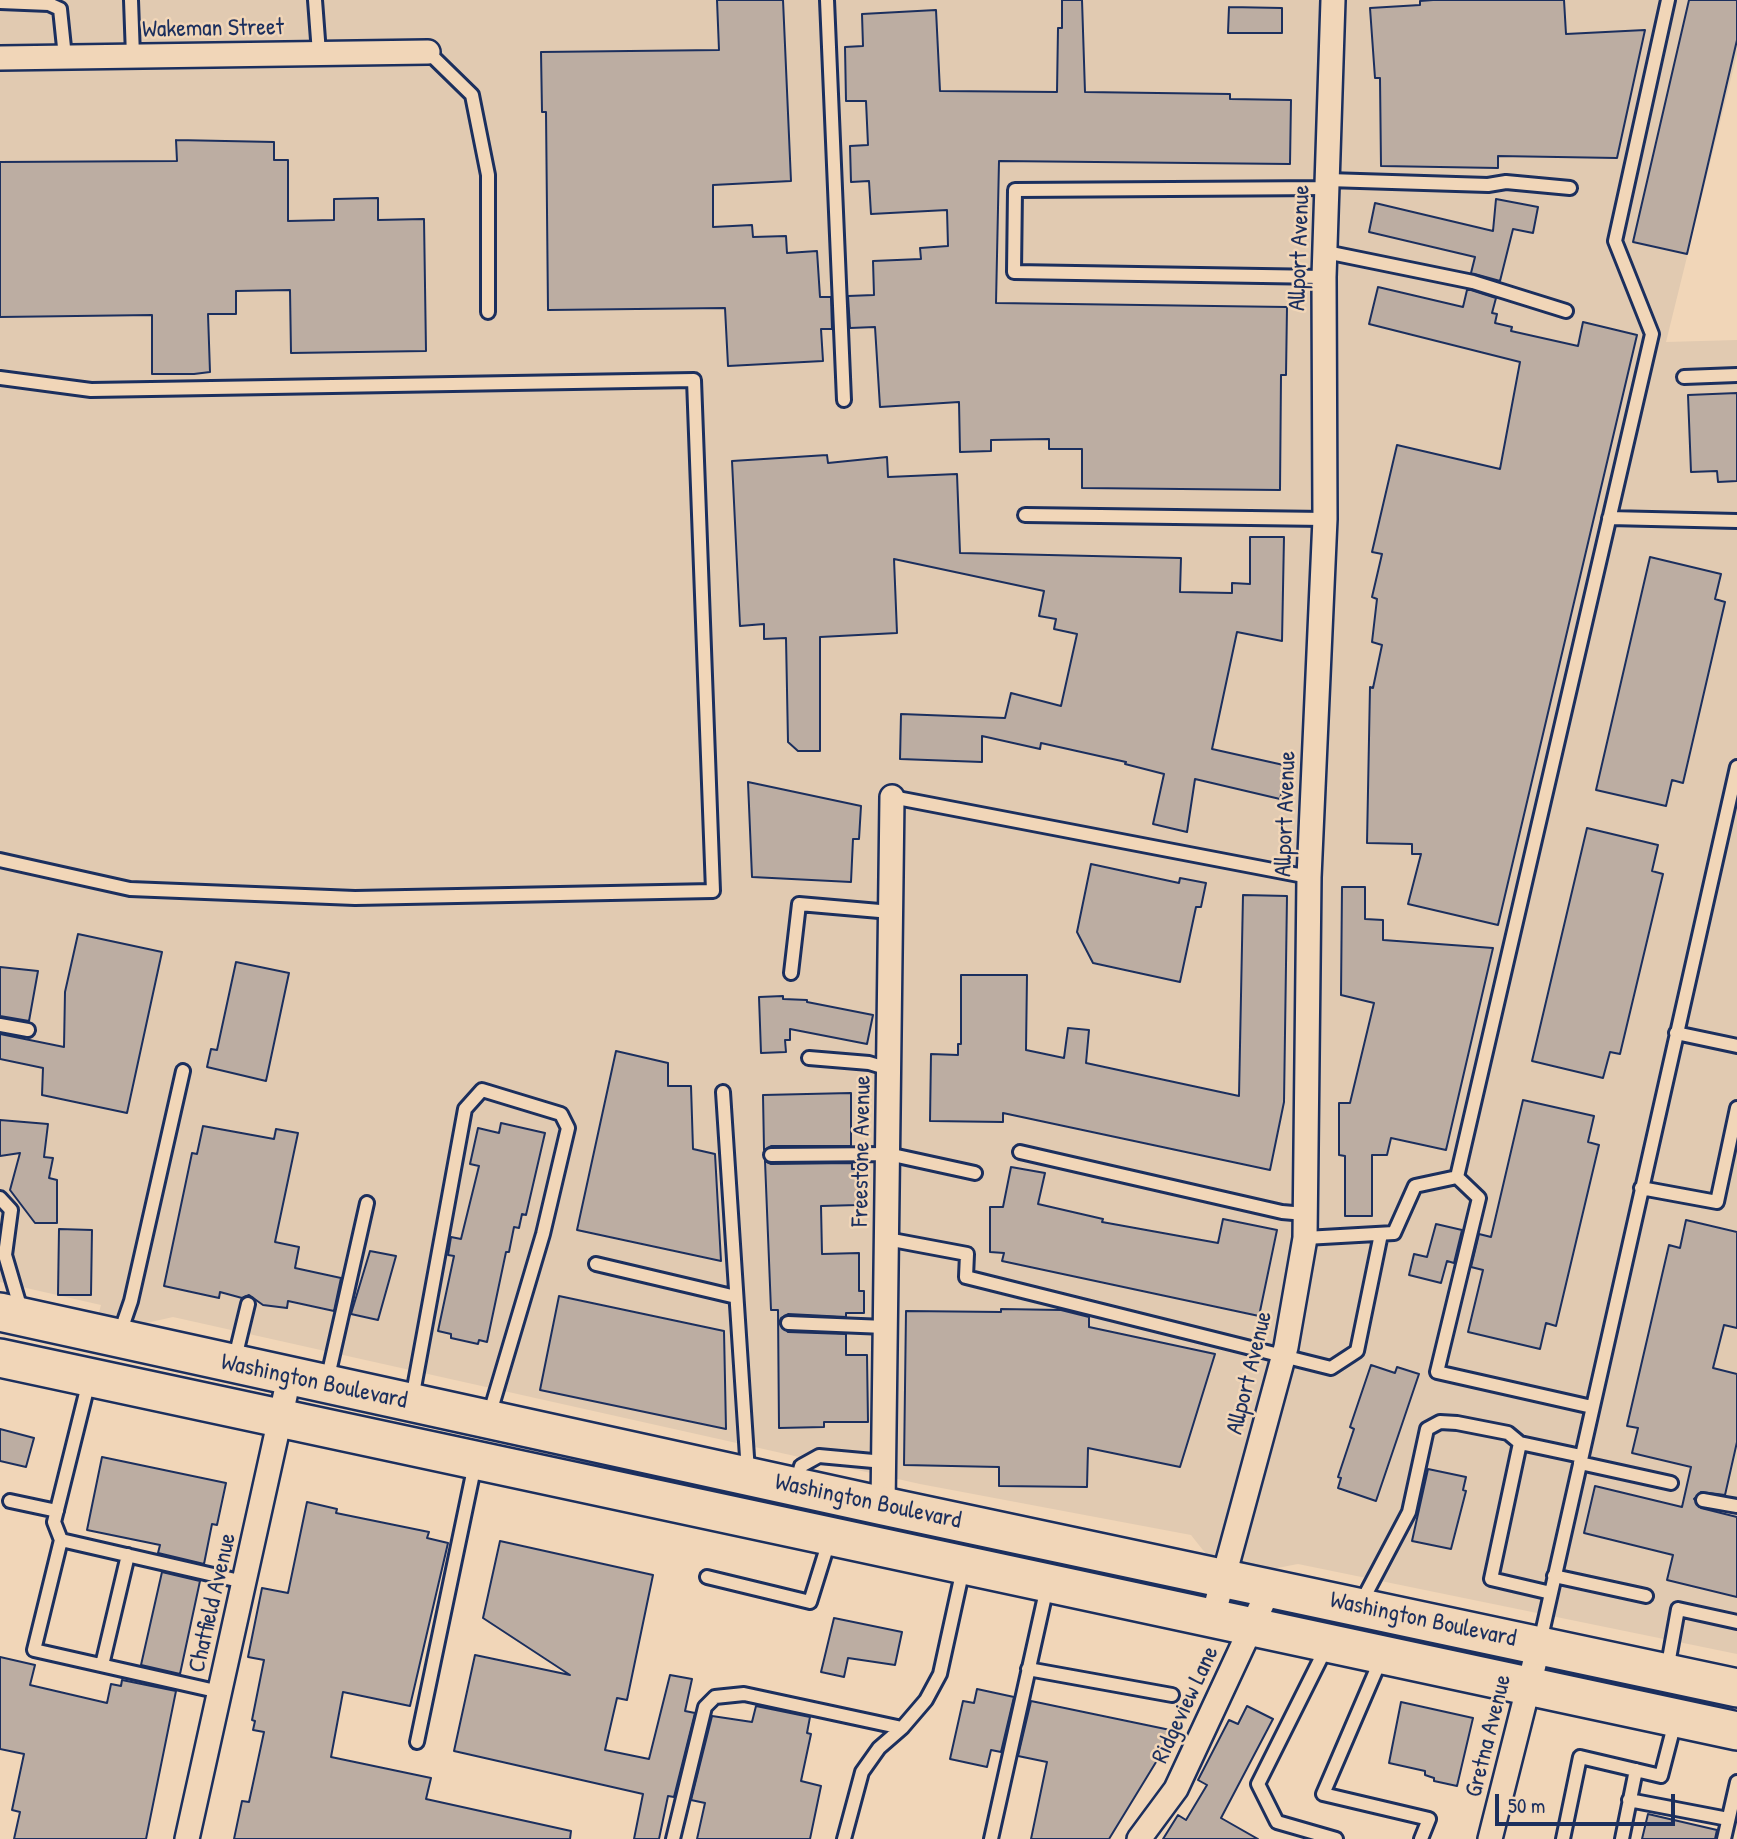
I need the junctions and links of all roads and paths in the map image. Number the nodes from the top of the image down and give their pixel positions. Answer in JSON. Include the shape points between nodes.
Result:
{"nodes":[{"id":1,"x":131,"y":0,"type":"edge"},
{"id":2,"x":315,"y":0,"type":"edge"},
{"id":3,"x":827,"y":0,"type":"edge"},
{"id":4,"x":1333,"y":0,"type":"edge"},
{"id":5,"x":1668,"y":0,"type":"edge"},
{"id":6,"x":0,"y":2,"type":"edge"},
{"id":7,"x":428,"y":52,"type":"joint"},
{"id":8,"x":319,"y":53,"type":"junction"},
{"id":9,"x":133,"y":56,"type":"junction"},
{"id":10,"x":65,"y":57,"type":"junction"},
{"id":11,"x":0,"y":58,"type":"edge"},
{"id":12,"x":1328,"y":184,"type":"junction"},
{"id":13,"x":1570,"y":188,"type":"dead end"},
{"id":14,"x":1326,"y":252,"type":"junction"},
{"id":15,"x":1324,"y":277,"type":"junction"},
{"id":16,"x":1566,"y":311,"type":"dead end"},
{"id":17,"x":488,"y":312,"type":"dead end"},
{"id":18,"x":1737,"y":375,"type":"edge"},
{"id":19,"x":1684,"y":377,"type":"dead end"},
{"id":20,"x":0,"y":378,"type":"edge"},
{"id":21,"x":844,"y":401,"type":"dead end"},
{"id":22,"x":1025,"y":515,"type":"dead end"},
{"id":23,"x":1609,"y":518,"type":"junction"},
{"id":24,"x":1325,"y":519,"type":"junction"},
{"id":25,"x":1737,"y":521,"type":"edge"},
{"id":26,"x":1737,"y":767,"type":"edge"},
{"id":27,"x":892,"y":797,"type":"joint"},
{"id":28,"x":0,"y":860,"type":"edge"},
{"id":29,"x":1309,"y":877,"type":"junction"},
{"id":30,"x":891,"y":912,"type":"junction"},
{"id":31,"x":791,"y":973,"type":"dead end"},
{"id":32,"x":0,"y":1025,"type":"edge"},
{"id":33,"x":28,"y":1030,"type":"dead end"},
{"id":34,"x":1676,"y":1033,"type":"junction"},
{"id":35,"x":1737,"y":1046,"type":"edge"},
{"id":36,"x":809,"y":1058,"type":"dead end"},
{"id":37,"x":889,"y":1069,"type":"junction"},
{"id":38,"x":183,"y":1071,"type":"dead end"},
{"id":39,"x":723,"y":1092,"type":"dead end"},
{"id":40,"x":1737,"y":1108,"type":"edge"},
{"id":41,"x":1020,"y":1152,"type":"dead end"},
{"id":42,"x":888,"y":1154,"type":"junction"},
{"id":43,"x":771,"y":1155,"type":"dead end"},
{"id":44,"x":975,"y":1173,"type":"dead end"},
{"id":45,"x":1457,"y":1177,"type":"junction"},
{"id":46,"x":1641,"y":1188,"type":"junction"},
{"id":47,"x":0,"y":1198,"type":"edge"},
{"id":48,"x":367,"y":1203,"type":"dead end"},
{"id":49,"x":1305,"y":1214,"type":"junction"},
{"id":50,"x":1381,"y":1234,"type":"junction"},
{"id":51,"x":1305,"y":1238,"type":"junction"},
{"id":52,"x":887,"y":1239,"type":"junction"},
{"id":53,"x":596,"y":1264,"type":"dead end"},
{"id":54,"x":736,"y":1297,"type":"junction"},
{"id":55,"x":248,"y":1304,"type":"dead end"},
{"id":56,"x":11,"y":1315,"type":"edge"},
{"id":57,"x":788,"y":1323,"type":"dead end"},
{"id":58,"x":885,"y":1327,"type":"junction"},
{"id":59,"x":118,"y":1340,"type":"junction"},
{"id":60,"x":1284,"y":1354,"type":"junction"},
{"id":61,"x":0,"y":1358,"type":"edge"},
{"id":62,"x":234,"y":1365,"type":"junction"},
{"id":63,"x":90,"y":1377,"type":"junction"},
{"id":64,"x":289,"y":1378,"type":"junction"},
{"id":65,"x":326,"y":1385,"type":"junction"},
{"id":66,"x":411,"y":1403,"type":"junction"},
{"id":67,"x":1592,"y":1406,"type":"junction"},
{"id":68,"x":280,"y":1419,"type":"junction"},
{"id":69,"x":488,"y":1420,"type":"junction"},
{"id":70,"x":1520,"y":1443,"type":"junction"},
{"id":71,"x":1581,"y":1460,"type":"junction"},
{"id":72,"x":476,"y":1461,"type":"junction"},
{"id":73,"x":884,"y":1462,"type":"junction"},
{"id":74,"x":748,"y":1476,"type":"junction"},
{"id":75,"x":1671,"y":1483,"type":"dead end"},
{"id":76,"x":795,"y":1486,"type":"junction"},
{"id":77,"x":1703,"y":1500,"type":"dead end"},
{"id":78,"x":10,"y":1501,"type":"dead end"},
{"id":79,"x":883,"y":1506,"type":"junction"},
{"id":80,"x":1737,"y":1506,"type":"edge"},
{"id":81,"x":57,"y":1511,"type":"junction"},
{"id":82,"x":830,"y":1537,"type":"junction"},
{"id":83,"x":61,"y":1540,"type":"junction"},
{"id":84,"x":128,"y":1555,"type":"junction"},
{"id":85,"x":963,"y":1566,"type":"junction"},
{"id":86,"x":1555,"y":1576,"type":"junction"},
{"id":87,"x":707,"y":1577,"type":"dead end"},
{"id":88,"x":1225,"y":1578,"type":"junction"},
{"id":89,"x":244,"y":1582,"type":"junction"},
{"id":90,"x":1048,"y":1584,"type":"junction"},
{"id":91,"x":1270,"y":1587,"type":"junction"},
{"id":92,"x":1551,"y":1593,"type":"junction"},
{"id":93,"x":1646,"y":1596,"type":"dead end"},
{"id":94,"x":1359,"y":1606,"type":"junction"},
{"id":95,"x":1212,"y":1620,"type":"junction"},
{"id":96,"x":1737,"y":1622,"type":"edge"},
{"id":97,"x":1251,"y":1628,"type":"junction"},
{"id":98,"x":1328,"y":1644,"type":"junction"},
{"id":99,"x":1539,"y":1645,"type":"junction"},
{"id":100,"x":1382,"y":1656,"type":"junction"},
{"id":101,"x":102,"y":1665,"type":"junction"},
{"id":102,"x":1028,"y":1669,"type":"junction"},
{"id":103,"x":1667,"y":1672,"type":"junction"},
{"id":104,"x":1528,"y":1686,"type":"junction"},
{"id":105,"x":1737,"y":1688,"type":"edge"},
{"id":106,"x":220,"y":1692,"type":"junction"},
{"id":107,"x":1172,"y":1695,"type":"dead end"},
{"id":108,"x":1676,"y":1718,"type":"junction"},
{"id":109,"x":902,"y":1728,"type":"junction"},
{"id":110,"x":1737,"y":1731,"type":"edge"},
{"id":111,"x":417,"y":1742,"type":"dead end"},
{"id":112,"x":1636,"y":1770,"type":"junction"},
{"id":113,"x":1737,"y":1782,"type":"edge"},
{"id":114,"x":1629,"y":1801,"type":"junction"},
{"id":115,"x":1728,"y":1819,"type":"junction"},
{"id":116,"x":187,"y":1839,"type":"edge"},
{"id":117,"x":673,"y":1839,"type":"edge"},
{"id":118,"x":844,"y":1839,"type":"edge"},
{"id":119,"x":991,"y":1839,"type":"edge"},
{"id":120,"x":1139,"y":1839,"type":"edge"},
{"id":121,"x":1336,"y":1839,"type":"edge"},
{"id":122,"x":1421,"y":1839,"type":"edge"},
{"id":123,"x":1490,"y":1839,"type":"edge"},
{"id":124,"x":1563,"y":1839,"type":"edge"},
{"id":125,"x":1622,"y":1839,"type":"edge"},
{"id":126,"x":1724,"y":1839,"type":"edge"}],
"edges":[{"from":1,"to":9,"type":"lane"},
{"from":2,"to":8,"type":"lane"},
{"from":3,"to":21,"type":"lane"},
{"from":4,"to":12,"type":"street","name":"Allport Avenue"},
{"from":5,"to":23,"type":"lane","via":[[1615,241],[1652,334]]},
{"from":6,"to":10,"type":"lane","via":[[50,4],[61,9]]},
{"from":7,"to":8,"type":"street","name":"Wakeman Street"},
{"from":7,"to":17,"type":"lane","via":[[472,95],[488,175]]},
{"from":8,"to":9,"type":"street","name":"Wakeman Street"},
{"from":9,"to":10,"type":"street","name":"Wakeman Street"},
{"from":10,"to":11,"type":"street","name":"Wakeman Street"},
{"from":12,"to":13,"type":"lane","via":[[1506,182]]},
{"from":12,"to":14,"type":"street","name":"Allport Avenue"},
{"from":12,"to":15,"type":"lane","via":[[1015,190],[1014,272]]},
{"from":14,"to":15,"type":"street","name":"Allport Avenue"},
{"from":14,"to":16,"type":"lane","via":[[1473,282]]},
{"from":15,"to":24,"type":"street","name":"Allport Avenue"},
{"from":18,"to":19,"type":"lane"},
{"from":20,"to":28,"type":"lane","via":[[91,390],[694,380],[713,891],[355,898],[130,889]]},
{"from":22,"to":24,"type":"lane"},
{"from":23,"to":25,"type":"lane"},
{"from":23,"to":45,"type":"lane"},
{"from":24,"to":29,"type":"street","name":"Allport Avenue"},
{"from":26,"to":34,"type":"lane"},
{"from":27,"to":29,"type":"lane"},
{"from":27,"to":30,"type":"street","name":"Freestone Avenue"},
{"from":29,"to":49,"type":"street","name":"Allport Avenue"},
{"from":30,"to":31,"type":"lane","via":[[799,904]]},
{"from":30,"to":37,"type":"street","name":"Freestone Avenue"},
{"from":32,"to":33,"type":"lane"},
{"from":34,"to":35,"type":"lane"},
{"from":34,"to":46,"type":"lane"},
{"from":36,"to":37,"type":"lane"},
{"from":37,"to":42,"type":"street","name":"Freestone Avenue"},
{"from":38,"to":59,"type":"lane"},
{"from":39,"to":54,"type":"lane"},
{"from":40,"to":46,"type":"lane","via":[[1717,1202]]},
{"from":41,"to":49,"type":"lane"},
{"from":42,"to":43,"type":"lane"},
{"from":42,"to":44,"type":"lane"},
{"from":42,"to":52,"type":"street","name":"Freestone Avenue"},
{"from":45,"to":50,"type":"lane","via":[[1415,1186],[1394,1233]]},
{"from":45,"to":67,"type":"lane","via":[[1479,1198],[1437,1372]]},
{"from":46,"to":67,"type":"lane"},
{"from":47,"to":56,"type":"lane","via":[[11,1209],[5,1255]]},
{"from":48,"to":65,"type":"lane"},
{"from":49,"to":51,"type":"street","name":"Allport Avenue"},
{"from":50,"to":51,"type":"lane"},
{"from":50,"to":60,"type":"lane","via":[[1357,1351],[1331,1368]]},
{"from":51,"to":60,"type":"street","name":"Allport Avenue"},
{"from":52,"to":58,"type":"street","name":"Freestone Avenue"},
{"from":52,"to":60,"type":"lane","via":[[967,1254],[966,1277]]},
{"from":53,"to":54,"type":"lane"},
{"from":54,"to":74,"type":"lane"},
{"from":55,"to":62,"type":"lane"},
{"from":56,"to":59,"type":"main road","name":"Washington Boulevard"},
{"from":57,"to":58,"type":"lane"},
{"from":58,"to":73,"type":"street","name":"Freestone Avenue"},
{"from":59,"to":62,"type":"main road","name":"Washington Boulevard"},
{"from":60,"to":88,"type":"street","name":"Allport Avenue"},
{"from":61,"to":63,"type":"main road","name":"Washington Boulevard"},
{"from":62,"to":64,"type":"main road","name":"Washington Boulevard"},
{"from":63,"to":68,"type":"main road","name":"Washington Boulevard"},
{"from":63,"to":81,"type":"lane"},
{"from":64,"to":65,"type":"main road","name":"Washington Boulevard"},
{"from":64,"to":68,"type":"street","name":"Chatfield Avenue"},
{"from":65,"to":66,"type":"main road","name":"Washington Boulevard"},
{"from":66,"to":69,"type":"main road","name":"Washington Boulevard"},
{"from":66,"to":69,"type":"lane","via":[[465,1109],[482,1090],[561,1114],[568,1128],[543,1234]]},
{"from":67,"to":71,"type":"lane"},
{"from":68,"to":72,"type":"main road","name":"Washington Boulevard"},
{"from":68,"to":89,"type":"street","name":"Chatfield Avenue"},
{"from":69,"to":74,"type":"main road","name":"Washington Boulevard"},
{"from":70,"to":71,"type":"lane"},
{"from":70,"to":92,"type":"lane","via":[[1491,1579]]},
{"from":70,"to":94,"type":"lane","via":[[1508,1433],[1457,1423],[1440,1422],[1427,1429],[1409,1512]]},
{"from":71,"to":75,"type":"lane"},
{"from":71,"to":86,"type":"lane"},
{"from":72,"to":82,"type":"main road","name":"Washington Boulevard"},
{"from":72,"to":111,"type":"lane"},
{"from":73,"to":76,"type":"lane","via":[[820,1456],[801,1466]]},
{"from":73,"to":79,"type":"street","name":"Freestone Avenue"},
{"from":74,"to":76,"type":"main road","name":"Washington Boulevard"},
{"from":76,"to":79,"type":"main road","name":"Washington Boulevard"},
{"from":77,"to":80,"type":"lane"},
{"from":78,"to":81,"type":"lane"},
{"from":79,"to":88,"type":"main road","name":"Washington Boulevard"},
{"from":81,"to":83,"type":"lane","via":[[54,1522]]},
{"from":82,"to":85,"type":"main road","name":"Washington Boulevard"},
{"from":82,"to":87,"type":"lane","via":[[810,1602]]},
{"from":83,"to":84,"type":"lane"},
{"from":83,"to":101,"type":"lane","via":[[34,1650]]},
{"from":84,"to":89,"type":"lane"},
{"from":84,"to":101,"type":"lane"},
{"from":85,"to":90,"type":"main road","name":"Washington Boulevard"},
{"from":85,"to":109,"type":"lane","via":[[940,1674],[926,1700]]},
{"from":86,"to":92,"type":"lane"},
{"from":86,"to":93,"type":"lane"},
{"from":88,"to":91,"type":"main road","name":"Washington Boulevard"},
{"from":88,"to":95,"type":"street","name":"Allport Avenue"},
{"from":89,"to":106,"type":"street","name":"Chatfield Avenue"},
{"from":90,"to":95,"type":"main road","name":"Washington Boulevard"},
{"from":90,"to":102,"type":"lane"},
{"from":91,"to":94,"type":"main road","name":"Washington Boulevard"},
{"from":91,"to":97,"type":"street","name":"Ridgeview Lane"},
{"from":92,"to":99,"type":"lane"},
{"from":94,"to":99,"type":"main road","name":"Washington Boulevard"},
{"from":95,"to":97,"type":"main road","name":"Washington Boulevard"},
{"from":96,"to":103,"type":"lane","via":[[1678,1609]]},
{"from":97,"to":98,"type":"main road","name":"Washington Boulevard"},
{"from":97,"to":120,"type":"street","name":"Ridgeview Lane","via":[[1176,1788]]},
{"from":98,"to":100,"type":"main road","name":"Washington Boulevard"},
{"from":98,"to":121,"type":"lane","via":[[1258,1784],[1277,1822]]},
{"from":99,"to":103,"type":"main road","name":"Washington Boulevard"},
{"from":99,"to":104,"type":"street","name":"Gretna Avenue"},
{"from":100,"to":104,"type":"main road","name":"Washington Boulevard"},
{"from":100,"to":122,"type":"lane","via":[[1323,1794],[1429,1819]]},
{"from":101,"to":106,"type":"lane"},
{"from":102,"to":107,"type":"lane"},
{"from":102,"to":119,"type":"lane"},
{"from":103,"to":105,"type":"main road","name":"Washington Boulevard"},
{"from":104,"to":108,"type":"main road","name":"Washington Boulevard"},
{"from":104,"to":123,"type":"street","name":"Gretna Avenue"},
{"from":106,"to":116,"type":"street","name":"Chatfield Avenue"},
{"from":108,"to":110,"type":"main road","name":"Washington Boulevard"},
{"from":108,"to":112,"type":"lane","via":[[1661,1776]]},
{"from":109,"to":117,"type":"lane","via":[[744,1693],[715,1697],[705,1707]]},
{"from":109,"to":118,"type":"lane","via":[[862,1772]]},
{"from":112,"to":114,"type":"lane"},
{"from":112,"to":124,"type":"lane","via":[[1580,1757]]},
{"from":113,"to":115,"type":"lane"},
{"from":114,"to":115,"type":"lane"},
{"from":114,"to":125,"type":"lane"},
{"from":115,"to":126,"type":"lane"}]}
